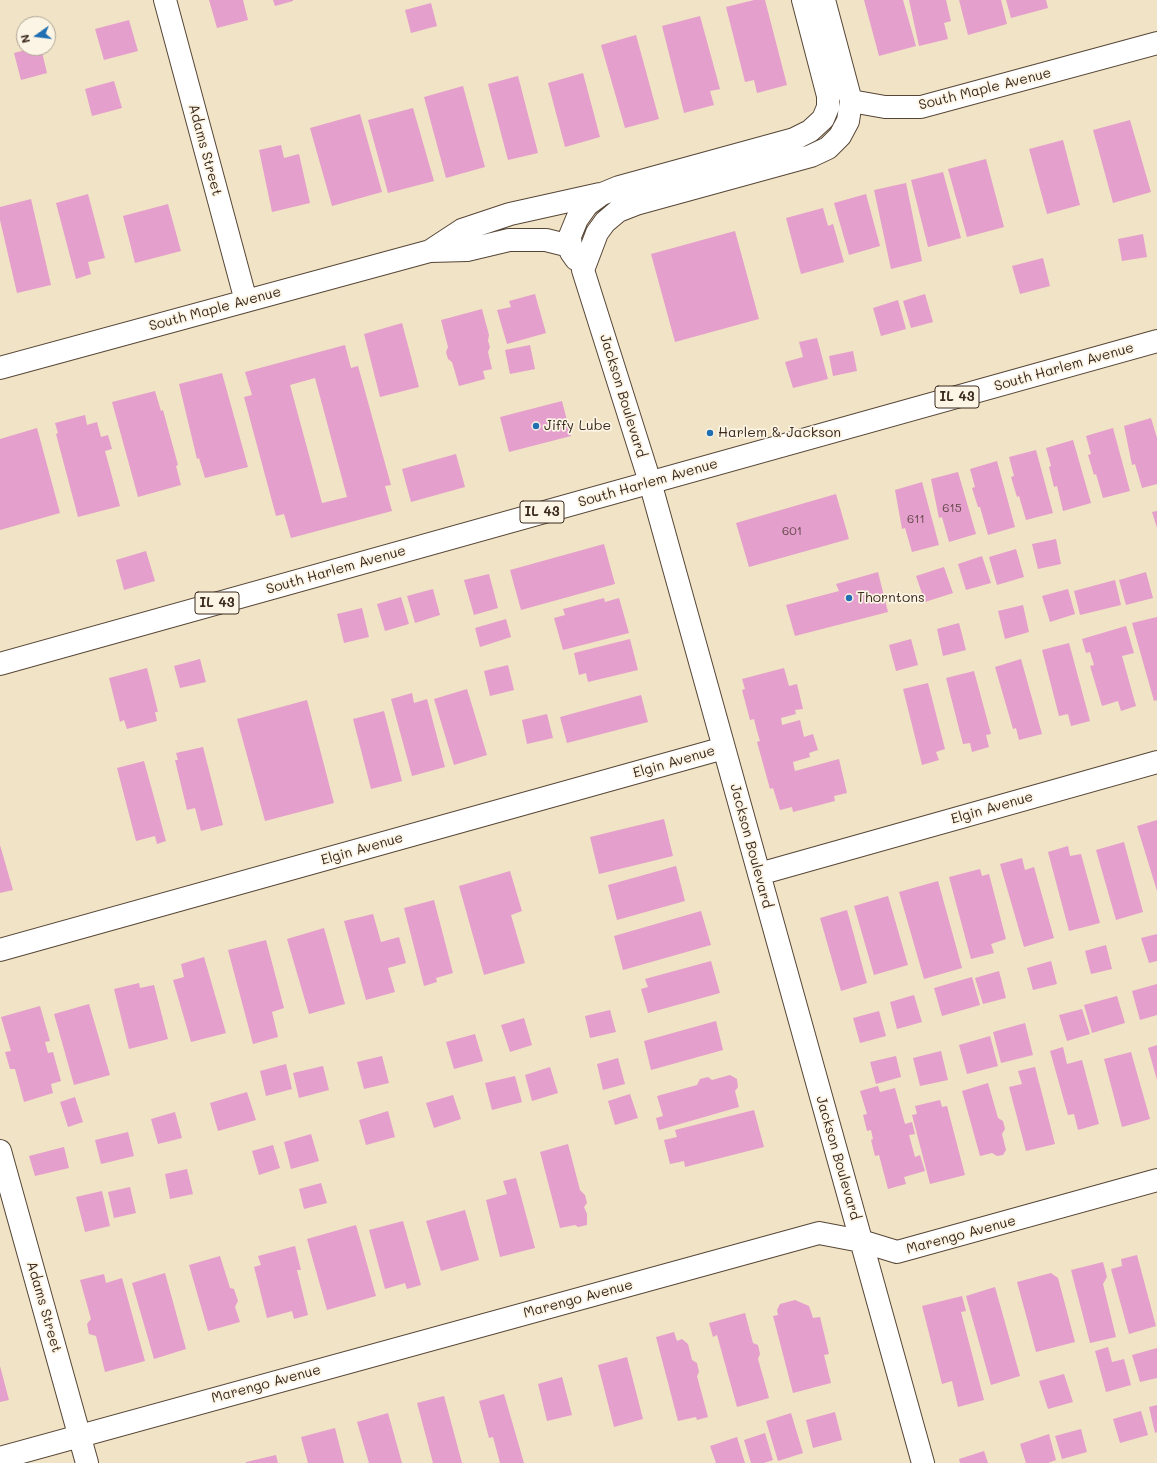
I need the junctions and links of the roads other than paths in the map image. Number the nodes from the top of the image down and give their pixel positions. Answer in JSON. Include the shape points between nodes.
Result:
{"nodes":[{"id":1,"x":165,"y":0,"type":"edge"},
{"id":2,"x":803,"y":0,"type":"edge"},
{"id":3,"x":824,"y":0,"type":"edge"},
{"id":4,"x":1157,"y":43,"type":"edge"},
{"id":5,"x":851,"y":101,"type":"junction"},
{"id":6,"x":602,"y":194,"type":"junction"},
{"id":7,"x":570,"y":246,"type":"junction"},
{"id":8,"x":430,"y":251,"type":"junction"},
{"id":9,"x":583,"y":270,"type":"junction"},
{"id":10,"x":246,"y":301,"type":"junction"},
{"id":11,"x":1157,"y":341,"type":"edge"},
{"id":12,"x":0,"y":368,"type":"edge"},
{"id":13,"x":650,"y":482,"type":"junction"},
{"id":14,"x":0,"y":664,"type":"edge"},
{"id":15,"x":724,"y":748,"type":"junction"},
{"id":16,"x":1157,"y":762,"type":"edge"},
{"id":17,"x":759,"y":874,"type":"junction"},
{"id":18,"x":0,"y":950,"type":"edge"},
{"id":19,"x":0,"y":1151,"type":"edge"},
{"id":20,"x":1157,"y":1180,"type":"edge"},
{"id":21,"x":861,"y":1241,"type":"junction"},
{"id":22,"x":80,"y":1435,"type":"junction"},
{"id":23,"x":0,"y":1458,"type":"edge"},
{"id":24,"x":87,"y":1463,"type":"edge"},
{"id":25,"x":923,"y":1463,"type":"edge"}],
"edges":[{"from":1,"to":10,"type":"street","name":"Adams Street"},
{"from":2,"to":6,"type":"street","name":"South Maple Avenue","via":[[828,96],[828,107],[823,119],[810,131],[794,139],[619,187]]},
{"from":3,"to":5,"type":"street"},
{"from":4,"to":5,"type":"street","name":"South Maple Avenue","via":[[921,107],[885,107]]},
{"from":5,"to":9,"type":"street","via":[[848,121],[840,136],[828,148],[811,156],[618,211],[597,233]]},
{"from":6,"to":7,"type":"street","name":"South Maple Avenue","via":[[587,205],[577,219],[570,236]]},
{"from":6,"to":8,"type":"street","name":"South Maple Avenue","via":[[510,214],[462,230]]},
{"from":7,"to":8,"type":"street","name":"South Maple Avenue","via":[[546,240],[509,240],[467,250]]},
{"from":7,"to":9,"type":"street"},
{"from":8,"to":10,"type":"street","name":"South Maple Avenue"},
{"from":9,"to":13,"type":"street","name":"Jackson Boulevard"},
{"from":10,"to":12,"type":"street","name":"South Maple Avenue"},
{"from":11,"to":13,"type":"street","name":"South Harlem Avenue","number":"IL 43"},
{"from":13,"to":14,"type":"street","name":"South Harlem Avenue","number":"IL 43"},
{"from":13,"to":15,"type":"street","name":"Jackson Boulevard"},
{"from":15,"to":17,"type":"street","name":"Jackson Boulevard"},
{"from":15,"to":18,"type":"street","name":"Elgin Avenue"},
{"from":16,"to":17,"type":"street","name":"Elgin Avenue"},
{"from":17,"to":21,"type":"street","name":"Jackson Boulevard"},
{"from":19,"to":22,"type":"street","name":"Adams Street"},
{"from":20,"to":21,"type":"street","name":"Marengo Avenue","via":[[897,1252]]},
{"from":21,"to":22,"type":"street","name":"Marengo Avenue","via":[[819,1233]]},
{"from":21,"to":25,"type":"street","name":"Jackson Boulevard"},
{"from":22,"to":23,"type":"street","name":"Marengo Avenue"},
{"from":22,"to":24,"type":"street","name":"Adams Street"}]}
